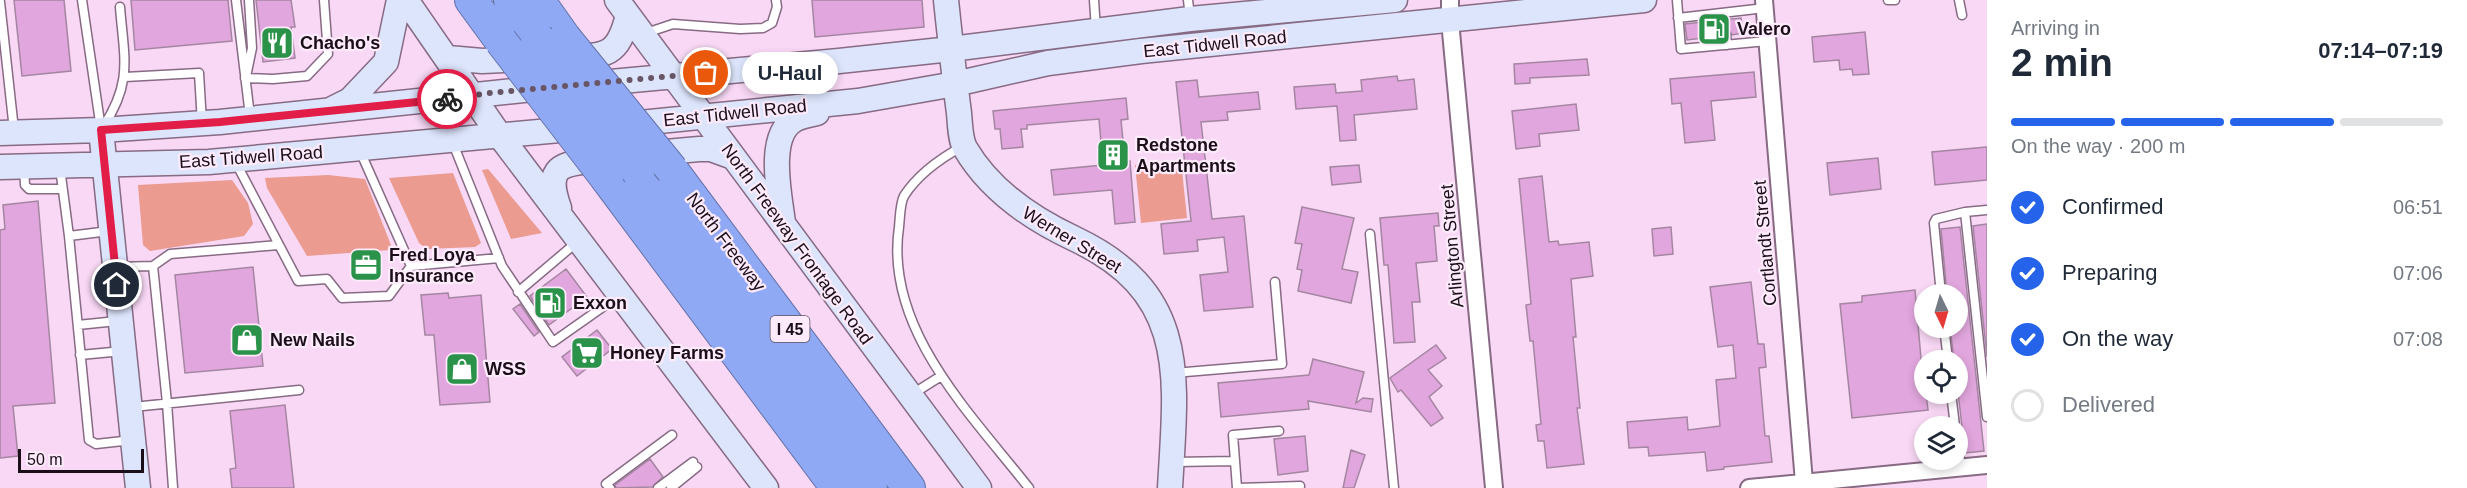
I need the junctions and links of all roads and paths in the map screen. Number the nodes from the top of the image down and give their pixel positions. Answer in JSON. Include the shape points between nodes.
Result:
{"nodes":[{"id":1,"x":82,"y":0,"type":"edge"},
{"id":2,"x":236,"y":0,"type":"edge"},
{"id":3,"x":249,"y":0,"type":"edge"},
{"id":4,"x":324,"y":0,"type":"edge"},
{"id":5,"x":399,"y":0,"type":"edge"},
{"id":6,"x":406,"y":0,"type":"edge"},
{"id":7,"x":471,"y":0,"type":"edge"},
{"id":8,"x":510,"y":0,"type":"edge"},
{"id":9,"x":538,"y":0,"type":"edge"},
{"id":10,"x":776,"y":0,"type":"edge"},
{"id":11,"x":946,"y":0,"type":"edge"},
{"id":12,"x":1094,"y":0,"type":"edge"},
{"id":13,"x":1395,"y":0,"type":"edge"},
{"id":14,"x":1644,"y":0,"type":"edge"},
{"id":15,"x":1677,"y":0,"type":"edge"},
{"id":16,"x":1888,"y":0,"type":"edge"},
{"id":17,"x":1895,"y":0,"type":"edge"},
{"id":18,"x":1959,"y":0,"type":"edge"},
{"id":19,"x":0,"y":2,"type":"edge"},
{"id":20,"x":1353,"y":2,"type":"edge"},
{"id":21,"x":1764,"y":4,"type":"edge"},
{"id":22,"x":1281,"y":5,"type":"edge"},
{"id":23,"x":120,"y":7,"type":"dead end"},
{"id":24,"x":1189,"y":9,"type":"edge"},
{"id":25,"x":1450,"y":10,"type":"edge"},
{"id":26,"x":627,"y":11,"type":"edge"},
{"id":27,"x":1962,"y":15,"type":"dead end"},
{"id":28,"x":1678,"y":18,"type":"junction"},
{"id":29,"x":1139,"y":25,"type":"junction"},
{"id":30,"x":1096,"y":30,"type":"junction"},
{"id":31,"x":551,"y":37,"type":"junction"},
{"id":32,"x":1767,"y":41,"type":"junction"},
{"id":33,"x":951,"y":50,"type":"junction"},
{"id":34,"x":1141,"y":51,"type":"junction"},
{"id":35,"x":448,"y":58,"type":"junction"},
{"id":36,"x":675,"y":76,"type":"junction"},
{"id":37,"x":126,"y":77,"type":"junction"},
{"id":38,"x":245,"y":78,"type":"junction"},
{"id":39,"x":955,"y":84,"type":"junction"},
{"id":40,"x":472,"y":94,"type":"junction"},
{"id":41,"x":858,"y":101,"type":"junction"},
{"id":42,"x":327,"y":111,"type":"junction"},
{"id":43,"x":294,"y":115,"type":"junction"},
{"id":44,"x":704,"y":117,"type":"junction"},
{"id":45,"x":251,"y":119,"type":"junction"},
{"id":46,"x":202,"y":123,"type":"junction"},
{"id":47,"x":101,"y":130,"type":"junction"},
{"id":48,"x":7,"y":132,"type":"edge"},
{"id":49,"x":500,"y":136,"type":"junction"},
{"id":50,"x":452,"y":140,"type":"junction"},
{"id":51,"x":963,"y":146,"type":"junction"},
{"id":52,"x":358,"y":148,"type":"junction"},
{"id":53,"x":297,"y":154,"type":"junction"},
{"id":54,"x":733,"y":157,"type":"junction"},
{"id":55,"x":234,"y":159,"type":"junction"},
{"id":56,"x":106,"y":165,"type":"junction"},
{"id":57,"x":0,"y":167,"type":"edge"},
{"id":58,"x":61,"y":177,"type":"junction"},
{"id":59,"x":1987,"y":210,"type":"edge"},
{"id":60,"x":1965,"y":212,"type":"junction"},
{"id":61,"x":562,"y":216,"type":"junction"},
{"id":62,"x":783,"y":223,"type":"junction"},
{"id":63,"x":112,"y":231,"type":"junction"},
{"id":64,"x":1370,"y":234,"type":"dead end"},
{"id":65,"x":69,"y":236,"type":"junction"},
{"id":66,"x":580,"y":240,"type":"junction"},
{"id":67,"x":279,"y":245,"type":"junction"},
{"id":68,"x":499,"y":258,"type":"junction"},
{"id":69,"x":153,"y":266,"type":"junction"},
{"id":70,"x":411,"y":266,"type":"junction"},
{"id":71,"x":116,"y":267,"type":"junction"},
{"id":72,"x":1275,"y":282,"type":"dead end"},
{"id":73,"x":1940,"y":284,"type":"edge"},
{"id":74,"x":518,"y":292,"type":"junction"},
{"id":75,"x":621,"y":294,"type":"junction"},
{"id":76,"x":121,"y":320,"type":"junction"},
{"id":77,"x":78,"y":325,"type":"junction"},
{"id":78,"x":124,"y":351,"type":"junction"},
{"id":79,"x":80,"y":355,"type":"junction"},
{"id":80,"x":1173,"y":373,"type":"junction"},
{"id":81,"x":941,"y":376,"type":"junction"},
{"id":82,"x":299,"y":390,"type":"dead end"},
{"id":83,"x":909,"y":396,"type":"junction"},
{"id":84,"x":167,"y":403,"type":"junction"},
{"id":85,"x":129,"y":407,"type":"junction"},
{"id":86,"x":1987,"y":417,"type":"edge"},
{"id":87,"x":1279,"y":431,"type":"dead end"},
{"id":88,"x":672,"y":435,"type":"dead end"},
{"id":89,"x":133,"y":440,"type":"junction"},
{"id":90,"x":1235,"y":461,"type":"junction"},
{"id":91,"x":1171,"y":462,"type":"junction"},
{"id":92,"x":1987,"y":465,"type":"edge"},
{"id":93,"x":1968,"y":467,"type":"edge"},
{"id":94,"x":1938,"y":470,"type":"edge"},
{"id":95,"x":1804,"y":482,"type":"junction"},
{"id":96,"x":1300,"y":486,"type":"dead end"},
{"id":97,"x":138,"y":488,"type":"edge"},
{"id":98,"x":173,"y":488,"type":"edge"},
{"id":99,"x":610,"y":488,"type":"edge"},
{"id":100,"x":658,"y":488,"type":"edge"},
{"id":101,"x":671,"y":488,"type":"edge"},
{"id":102,"x":766,"y":488,"type":"edge"},
{"id":103,"x":837,"y":488,"type":"edge"},
{"id":104,"x":872,"y":488,"type":"edge"},
{"id":105,"x":909,"y":488,"type":"edge"},
{"id":106,"x":979,"y":488,"type":"edge"},
{"id":107,"x":1029,"y":488,"type":"edge"},
{"id":108,"x":1170,"y":488,"type":"edge"},
{"id":109,"x":1394,"y":488,"type":"edge"},
{"id":110,"x":1494,"y":488,"type":"edge"},
{"id":111,"x":1749,"y":488,"type":"edge"}],
"edges":[{"from":1,"to":47,"type":"lane"},
{"from":2,"to":38,"type":"lane"},
{"from":3,"to":38,"type":"lane","via":[[252,48]]},
{"from":4,"to":38,"type":"lane","via":[[328,54],[307,76]]},
{"from":5,"to":42,"type":"main road","via":[[386,62],[350,100]]},
{"from":6,"to":35,"type":"main road"},
{"from":7,"to":103,"type":"highway","bridge":true},
{"from":8,"to":31,"type":"highway","name":"North Freeway"},
{"from":9,"to":31,"type":"highway","name":"North Freeway","number":"I 45"},
{"from":10,"to":26,"type":"lane","via":[[772,22],[763,28],[673,24]]},
{"from":11,"to":33,"type":"main road","name":"Werner Street"},
{"from":12,"to":30,"type":"lane"},
{"from":13,"to":20,"type":"main road","name":"East Tidwell Road"},
{"from":14,"to":25,"type":"main road","name":"East Tidwell Road"},
{"from":15,"to":28,"type":"lane"},
{"from":16,"to":17,"type":"lane"},
{"from":18,"to":27,"type":"lane"},
{"from":19,"to":48,"type":"lane"},
{"from":20,"to":22,"type":"main road","name":"East Tidwell Road"},
{"from":21,"to":28,"type":"lane","via":[[1724,16]]},
{"from":21,"to":32,"type":"street","name":"Cortlandt Street"},
{"from":22,"to":24,"type":"main road","name":"East Tidwell Road","via":[[1247,10]]},
{"from":23,"to":37,"type":"lane"},
{"from":24,"to":29,"type":"main road","name":"East Tidwell Road"},
{"from":25,"to":34,"type":"main road","name":"East Tidwell Road"},
{"from":25,"to":110,"type":"street","name":"Arlington Street"},
{"from":26,"to":35,"type":"main road","via":[[623,37],[614,49],[594,56],[482,61]]},
{"from":26,"to":36,"type":"main road","name":"North Freeway Frontage Road"},
{"from":28,"to":32,"type":"lane","via":[[1681,49],[1727,40]]},
{"from":29,"to":30,"type":"main road","name":"East Tidwell Road"},
{"from":29,"to":34,"type":"main road"},
{"from":30,"to":33,"type":"main road","name":"East Tidwell Road"},
{"from":31,"to":104,"type":"highway","name":"North Freeway","number":"I 45","bridge":true,"via":[[638,172]]},
{"from":31,"to":105,"type":"highway","name":"North Freeway","number":"I 45","bridge":true,"via":[[672,170]]},
{"from":32,"to":95,"type":"street","name":"Cortlandt Street"},
{"from":33,"to":36,"type":"main road","name":"East Tidwell Road"},
{"from":33,"to":39,"type":"main road","name":"Werner Street"},
{"from":34,"to":39,"type":"main road","name":"East Tidwell Road","via":[[1048,63]]},
{"from":35,"to":40,"type":"main road"},
{"from":36,"to":40,"type":"main road","name":"East Tidwell Road"},
{"from":36,"to":44,"type":"main road","name":"North Freeway Frontage Road"},
{"from":37,"to":46,"type":"lane","via":[[199,73]]},
{"from":37,"to":47,"type":"lane","via":[[117,107]]},
{"from":38,"to":45,"type":"lane"},
{"from":39,"to":41,"type":"main road","name":"East Tidwell Road"},
{"from":39,"to":51,"type":"main road","name":"Werner Street"},
{"from":40,"to":42,"type":"main road","name":"East Tidwell Road"},
{"from":40,"to":49,"type":"main road"},
{"from":41,"to":44,"type":"main road","name":"East Tidwell Road"},
{"from":41,"to":62,"type":"main road","via":[[793,120],[784,131],[777,161]]},
{"from":42,"to":43,"type":"main road","name":"East Tidwell Road"},
{"from":43,"to":45,"type":"main road","name":"East Tidwell Road"},
{"from":43,"to":53,"type":"main road"},
{"from":44,"to":49,"type":"main road","name":"East Tidwell Road"},
{"from":44,"to":54,"type":"main road","name":"North Freeway Frontage Road"},
{"from":45,"to":46,"type":"main road","name":"East Tidwell Road"},
{"from":46,"to":47,"type":"main road","name":"East Tidwell Road"},
{"from":47,"to":48,"type":"main road","name":"East Tidwell Road"},
{"from":47,"to":56,"type":"main road"},
{"from":49,"to":50,"type":"main road","name":"East Tidwell Road"},
{"from":49,"to":61,"type":"main road"},
{"from":50,"to":52,"type":"main road","name":"East Tidwell Road"},
{"from":50,"to":68,"type":"lane"},
{"from":51,"to":80,"type":"main road","name":"Werner Street","via":[[985,177],[1017,206],[1102,254],[1142,288],[1157,310],[1168,341]]},
{"from":51,"to":81,"type":"lane","via":[[936,161],[903,197],[896,248],[910,318]]},
{"from":52,"to":53,"type":"main road","name":"East Tidwell Road"},
{"from":52,"to":70,"type":"lane"},
{"from":53,"to":55,"type":"main road","name":"East Tidwell Road"},
{"from":54,"to":61,"type":"main road","via":[[699,149],[568,164],[558,170],[553,180],[552,189]]},
{"from":54,"to":62,"type":"main road","name":"North Freeway Frontage Road"},
{"from":55,"to":56,"type":"main road","name":"East Tidwell Road"},
{"from":55,"to":67,"type":"lane"},
{"from":56,"to":58,"type":"main road","name":"East Tidwell Road"},
{"from":56,"to":63,"type":"main road"},
{"from":57,"to":58,"type":"main road","name":"East Tidwell Road","via":[[24,166]]},
{"from":58,"to":65,"type":"lane"},
{"from":59,"to":60,"type":"lane"},
{"from":60,"to":73,"type":"lane","via":[[1941,217],[1934,223]]},
{"from":60,"to":86,"type":"lane"},
{"from":61,"to":66,"type":"main road"},
{"from":62,"to":83,"type":"main road","name":"North Freeway Frontage Road"},
{"from":63,"to":65,"type":"lane"},
{"from":63,"to":71,"type":"main road"},
{"from":64,"to":109,"type":"lane"},
{"from":65,"to":77,"type":"lane"},
{"from":66,"to":74,"type":"lane"},
{"from":66,"to":75,"type":"main road"},
{"from":67,"to":69,"type":"lane","via":[[170,254]]},
{"from":67,"to":70,"type":"lane","via":[[298,281],[327,279],[342,298],[389,296]]},
{"from":68,"to":70,"type":"lane"},
{"from":68,"to":74,"type":"lane"},
{"from":69,"to":71,"type":"lane"},
{"from":69,"to":84,"type":"lane"},
{"from":71,"to":76,"type":"main road"},
{"from":72,"to":80,"type":"lane","via":[[1282,364]]},
{"from":74,"to":75,"type":"lane","via":[[553,342]]},
{"from":75,"to":102,"type":"main road"},
{"from":76,"to":77,"type":"lane"},
{"from":76,"to":78,"type":"main road"},
{"from":77,"to":79,"type":"lane"},
{"from":78,"to":79,"type":"lane"},
{"from":78,"to":85,"type":"main road"},
{"from":79,"to":89,"type":"lane","via":[[89,440],[96,444]]},
{"from":80,"to":91,"type":"main road","name":"Werner Street"},
{"from":81,"to":83,"type":"lane"},
{"from":81,"to":107,"type":"lane"},
{"from":82,"to":84,"type":"lane"},
{"from":83,"to":106,"type":"main road","name":"North Freeway Frontage Road"},
{"from":84,"to":85,"type":"lane"},
{"from":84,"to":98,"type":"lane"},
{"from":85,"to":89,"type":"main road"},
{"from":87,"to":90,"type":"lane","via":[[1233,435]]},
{"from":88,"to":99,"type":"lane","via":[[606,484]]},
{"from":89,"to":97,"type":"main road"},
{"from":90,"to":91,"type":"lane"},
{"from":90,"to":96,"type":"lane","via":[[1237,488]]},
{"from":91,"to":108,"type":"main road","name":"Werner Street"},
{"from":92,"to":93,"type":"street"},
{"from":94,"to":95,"type":"street"},
{"from":95,"to":111,"type":"street"},
{"from":100,"to":101,"type":"lane","via":[[695,465]]}]}
